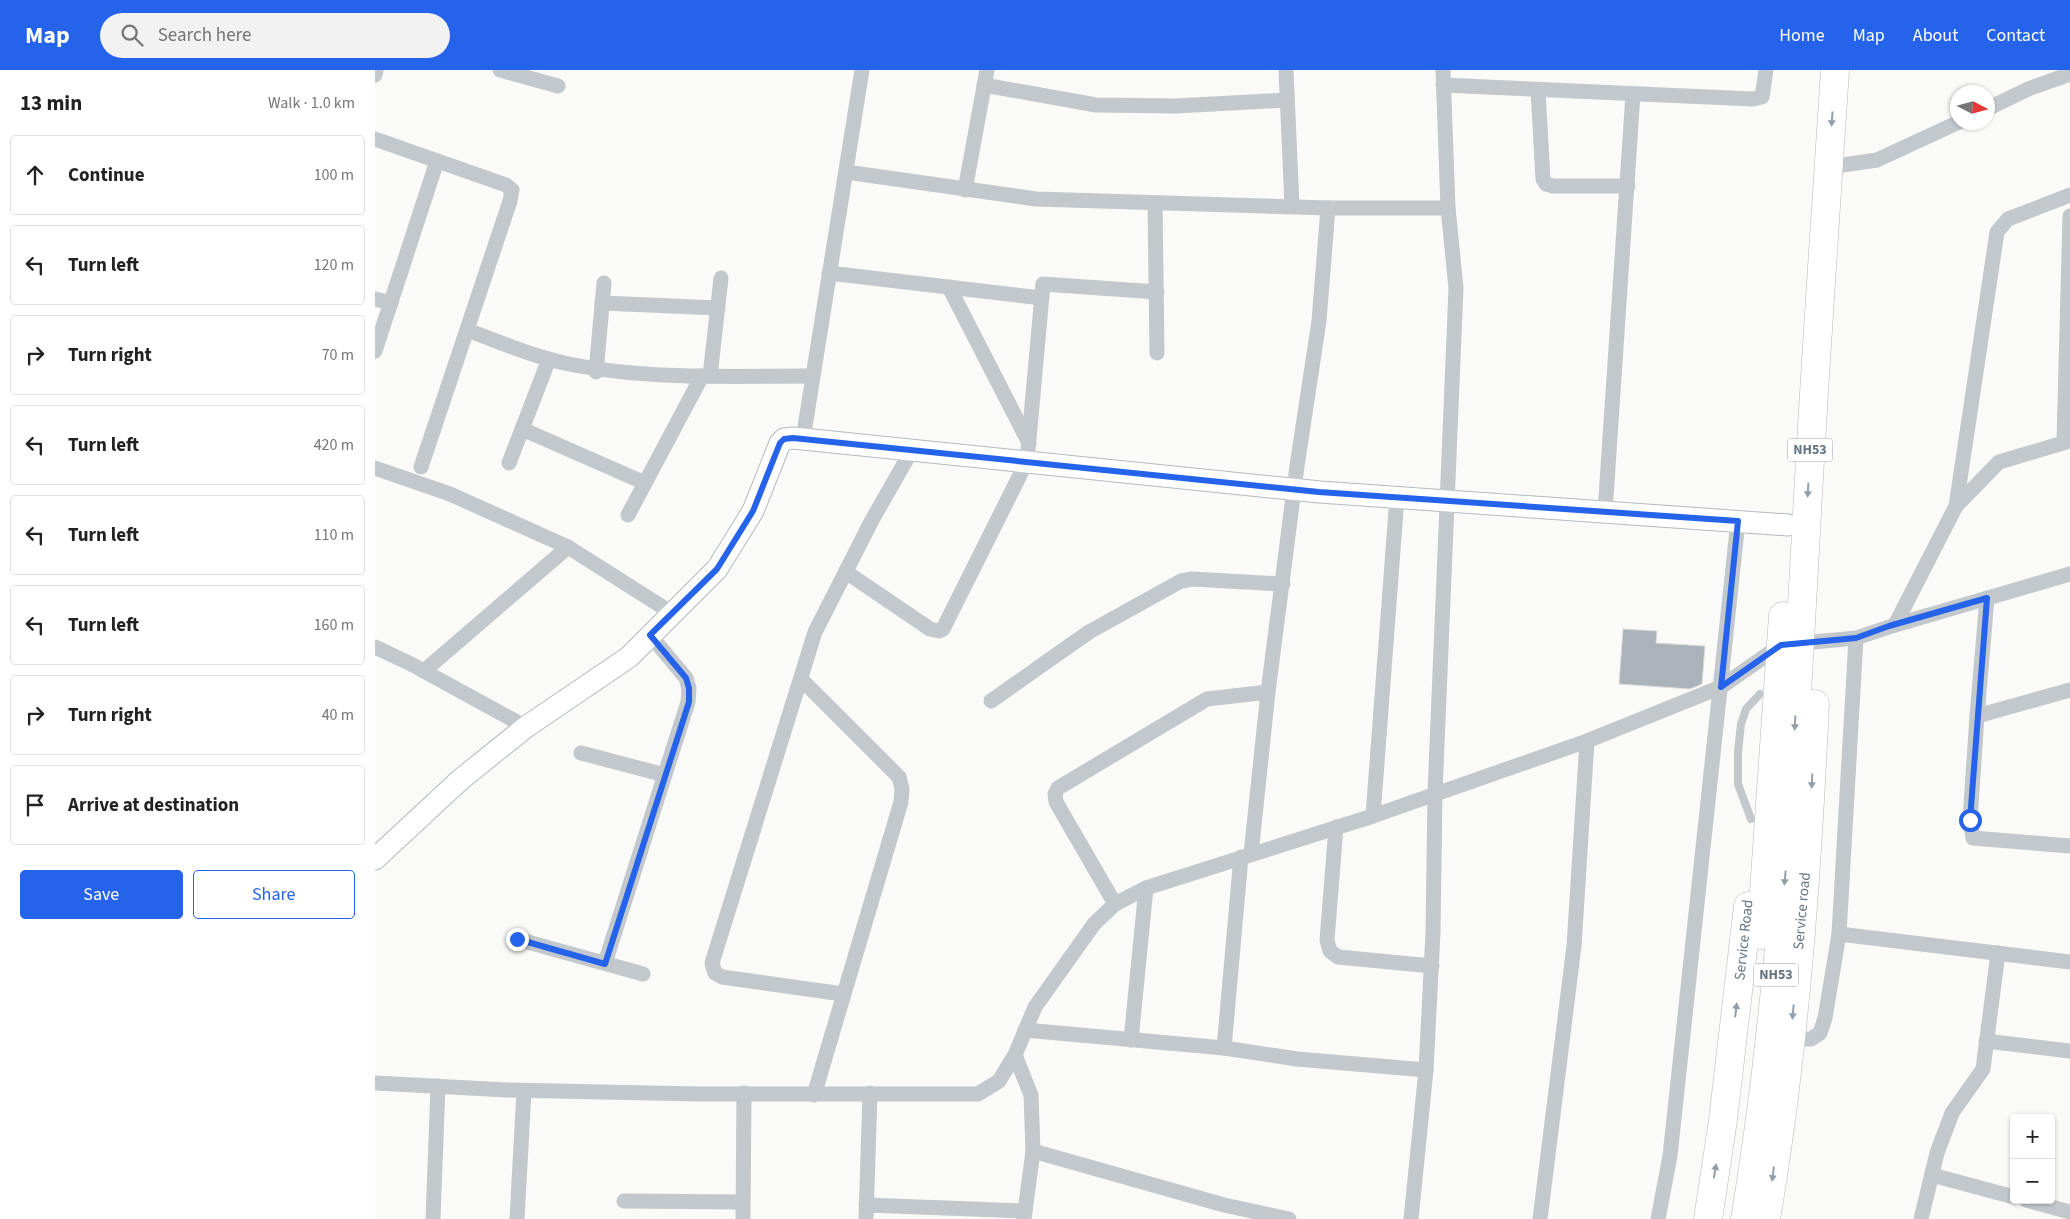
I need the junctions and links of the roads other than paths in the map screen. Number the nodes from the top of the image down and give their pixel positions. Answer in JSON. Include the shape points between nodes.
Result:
{"nodes":[{"id":1,"x":377,"y":70,"type":"edge"},
{"id":2,"x":500,"y":70,"type":"edge"},
{"id":3,"x":862,"y":70,"type":"edge"},
{"id":4,"x":987,"y":70,"type":"edge"},
{"id":5,"x":1285,"y":70,"type":"edge"},
{"id":6,"x":1766,"y":70,"type":"edge"},
{"id":7,"x":1817,"y":70,"type":"edge"},
{"id":8,"x":1835,"y":70,"type":"edge"},
{"id":9,"x":2070,"y":74,"type":"edge"},
{"id":10,"x":375,"y":75,"type":"edge"},
{"id":11,"x":1443,"y":78,"type":"edge"},
{"id":12,"x":984,"y":85,"type":"junction"},
{"id":13,"x":558,"y":86,"type":"dead end"},
{"id":14,"x":1538,"y":90,"type":"junction"},
{"id":15,"x":1633,"y":94,"type":"junction"},
{"id":16,"x":1287,"y":100,"type":"junction"},
{"id":17,"x":1995,"y":104,"type":"edge"},
{"id":18,"x":1950,"y":126,"type":"edge"},
{"id":19,"x":375,"y":139,"type":"edge"},
{"id":20,"x":437,"y":161,"type":"junction"},
{"id":21,"x":1829,"y":167,"type":"junction"},
{"id":22,"x":846,"y":172,"type":"junction"},
{"id":23,"x":1628,"y":186,"type":"junction"},
{"id":24,"x":965,"y":190,"type":"junction"},
{"id":25,"x":2070,"y":195,"type":"edge"},
{"id":26,"x":1155,"y":203,"type":"junction"},
{"id":27,"x":1292,"y":206,"type":"junction"},
{"id":28,"x":1328,"y":208,"type":"junction"},
{"id":29,"x":1448,"y":208,"type":"junction"},
{"id":30,"x":2070,"y":216,"type":"edge"},
{"id":31,"x":829,"y":273,"type":"junction"},
{"id":32,"x":2069,"y":274,"type":"edge"},
{"id":33,"x":721,"y":278,"type":"dead end"},
{"id":34,"x":604,"y":283,"type":"dead end"},
{"id":35,"x":949,"y":287,"type":"junction"},
{"id":36,"x":1157,"y":292,"type":"junction"},
{"id":37,"x":1042,"y":298,"type":"junction"},
{"id":38,"x":375,"y":299,"type":"edge"},
{"id":39,"x":602,"y":303,"type":"junction"},
{"id":40,"x":391,"y":304,"type":"junction"},
{"id":41,"x":718,"y":308,"type":"junction"},
{"id":42,"x":467,"y":330,"type":"junction"},
{"id":43,"x":375,"y":351,"type":"edge"},
{"id":44,"x":1157,"y":353,"type":"dead end"},
{"id":45,"x":549,"y":359,"type":"junction"},
{"id":46,"x":596,"y":370,"type":"junction"},
{"id":47,"x":706,"y":376,"type":"junction"},
{"id":48,"x":812,"y":376,"type":"junction"},
{"id":49,"x":522,"y":428,"type":"junction"},
{"id":50,"x":803,"y":439,"type":"junction"},
{"id":51,"x":2067,"y":442,"type":"edge"},
{"id":52,"x":912,"y":450,"type":"junction"},
{"id":53,"x":1028,"y":452,"type":"junction"},
{"id":54,"x":509,"y":463,"type":"dead end"},
{"id":55,"x":421,"y":467,"type":"dead end"},
{"id":56,"x":375,"y":468,"type":"edge"},
{"id":57,"x":645,"y":482,"type":"junction"},
{"id":58,"x":1295,"y":489,"type":"junction"},
{"id":59,"x":1397,"y":497,"type":"junction"},
{"id":60,"x":1448,"y":501,"type":"junction"},
{"id":61,"x":1956,"y":506,"type":"junction"},
{"id":62,"x":1605,"y":512,"type":"junction"},
{"id":63,"x":628,"y":515,"type":"dead end"},
{"id":64,"x":1738,"y":521,"type":"junction"},
{"id":65,"x":1788,"y":525,"type":"junction"},
{"id":66,"x":568,"y":547,"type":"junction"},
{"id":67,"x":846,"y":572,"type":"junction"},
{"id":68,"x":2070,"y":574,"type":"edge"},
{"id":69,"x":1283,"y":584,"type":"junction"},
{"id":70,"x":1987,"y":598,"type":"junction"},
{"id":71,"x":672,"y":613,"type":"junction"},
{"id":72,"x":1895,"y":625,"type":"junction"},
{"id":73,"x":650,"y":635,"type":"junction"},
{"id":74,"x":1856,"y":638,"type":"junction"},
{"id":75,"x":375,"y":647,"type":"edge"},
{"id":76,"x":1789,"y":655,"type":"junction"},
{"id":77,"x":424,"y":671,"type":"junction"},
{"id":78,"x":801,"y":679,"type":"junction"},
{"id":79,"x":1721,"y":687,"type":"junction"},
{"id":80,"x":2070,"y":690,"type":"edge"},
{"id":81,"x":1268,"y":692,"type":"junction"},
{"id":82,"x":991,"y":701,"type":"dead end"},
{"id":83,"x":1977,"y":716,"type":"junction"},
{"id":84,"x":526,"y":727,"type":"junction"},
{"id":85,"x":1587,"y":741,"type":"junction"},
{"id":86,"x":581,"y":753,"type":"dead end"},
{"id":87,"x":665,"y":775,"type":"junction"},
{"id":88,"x":1435,"y":794,"type":"junction"},
{"id":89,"x":1373,"y":816,"type":"junction"},
{"id":90,"x":1336,"y":828,"type":"junction"},
{"id":91,"x":2070,"y":846,"type":"edge"},
{"id":92,"x":1246,"y":855,"type":"junction"},
{"id":93,"x":375,"y":859,"type":"edge"},
{"id":94,"x":1146,"y":888,"type":"junction"},
{"id":95,"x":1115,"y":904,"type":"junction"},
{"id":96,"x":1839,"y":934,"type":"junction"},
{"id":97,"x":517,"y":939,"type":"dead end"},
{"id":98,"x":1997,"y":953,"type":"junction"},
{"id":99,"x":2070,"y":962,"type":"edge"},
{"id":100,"x":605,"y":964,"type":"junction"},
{"id":101,"x":1432,"y":966,"type":"junction"},
{"id":102,"x":643,"y":974,"type":"dead end"},
{"id":103,"x":843,"y":994,"type":"junction"},
{"id":104,"x":1025,"y":1030,"type":"junction"},
{"id":105,"x":1790,"y":1039,"type":"junction"},
{"id":106,"x":1131,"y":1040,"type":"junction"},
{"id":107,"x":1986,"y":1041,"type":"junction"},
{"id":108,"x":1224,"y":1048,"type":"junction"},
{"id":109,"x":2070,"y":1050,"type":"edge"},
{"id":110,"x":1015,"y":1055,"type":"junction"},
{"id":111,"x":1426,"y":1070,"type":"junction"},
{"id":112,"x":375,"y":1082,"type":"edge"},
{"id":113,"x":438,"y":1086,"type":"junction"},
{"id":114,"x":524,"y":1091,"type":"junction"},
{"id":115,"x":744,"y":1093,"type":"junction"},
{"id":116,"x":870,"y":1093,"type":"junction"},
{"id":117,"x":814,"y":1095,"type":"junction"},
{"id":118,"x":1033,"y":1151,"type":"junction"},
{"id":119,"x":1932,"y":1175,"type":"junction"},
{"id":120,"x":2010,"y":1196,"type":"edge"},
{"id":121,"x":624,"y":1201,"type":"dead end"},
{"id":122,"x":742,"y":1202,"type":"junction"},
{"id":123,"x":2041,"y":1204,"type":"edge"},
{"id":124,"x":866,"y":1212,"type":"edge"},
{"id":125,"x":2070,"y":1212,"type":"edge"},
{"id":126,"x":1024,"y":1215,"type":"edge"},
{"id":127,"x":433,"y":1219,"type":"edge"},
{"id":128,"x":517,"y":1219,"type":"edge"},
{"id":129,"x":743,"y":1219,"type":"edge"},
{"id":130,"x":1289,"y":1219,"type":"edge"},
{"id":131,"x":1411,"y":1219,"type":"edge"},
{"id":132,"x":1540,"y":1219,"type":"edge"},
{"id":133,"x":1658,"y":1219,"type":"edge"},
{"id":134,"x":1708,"y":1219,"type":"edge"},
{"id":135,"x":1727,"y":1219,"type":"edge"},
{"id":136,"x":1745,"y":1219,"type":"edge"},
{"id":137,"x":1766,"y":1219,"type":"edge"},
{"id":138,"x":1921,"y":1219,"type":"edge"}],
"edges":[{"from":1,"to":10,"type":"street"},
{"from":2,"to":13,"type":"street"},
{"from":3,"to":22,"type":"street"},
{"from":4,"to":12,"type":"street"},
{"from":5,"to":16,"type":"street"},
{"from":6,"to":15,"type":"street","via":[[1762,97],[1753,99]]},
{"from":7,"to":65,"type":"highway","number":"NH53"},
{"from":8,"to":21,"type":"highway","number":"NH53","one_way":true},
{"from":9,"to":17,"type":"street"},
{"from":11,"to":14,"type":"street"},
{"from":11,"to":29,"type":"street"},
{"from":12,"to":16,"type":"street","via":[[1096,105],[1176,106]]},
{"from":12,"to":24,"type":"street"},
{"from":14,"to":15,"type":"street"},
{"from":14,"to":23,"type":"street","via":[[1543,179],[1547,184]]},
{"from":15,"to":23,"type":"street"},
{"from":16,"to":27,"type":"street"},
{"from":18,"to":21,"type":"street","via":[[1877,160]]},
{"from":19,"to":20,"type":"street"},
{"from":20,"to":40,"type":"street"},
{"from":20,"to":42,"type":"street","via":[[506,185],[511,190]]},
{"from":21,"to":76,"type":"highway","number":"NH53","one_way":true},
{"from":22,"to":24,"type":"street"},
{"from":22,"to":31,"type":"street"},
{"from":23,"to":62,"type":"street"},
{"from":24,"to":26,"type":"street","via":[[1036,199]]},
{"from":25,"to":61,"type":"street","via":[[2008,219],[1997,232]]},
{"from":26,"to":27,"type":"street"},
{"from":26,"to":36,"type":"street"},
{"from":27,"to":28,"type":"street"},
{"from":28,"to":29,"type":"street"},
{"from":28,"to":58,"type":"street","via":[[1319,321]]},
{"from":29,"to":60,"type":"street","via":[[1456,288]]},
{"from":30,"to":32,"type":"street"},
{"from":31,"to":35,"type":"street"},
{"from":31,"to":48,"type":"street"},
{"from":32,"to":51,"type":"street"},
{"from":33,"to":41,"type":"street"},
{"from":34,"to":39,"type":"street"},
{"from":35,"to":37,"type":"street"},
{"from":35,"to":53,"type":"street"},
{"from":36,"to":37,"type":"street","via":[[1043,284]]},
{"from":36,"to":44,"type":"street"},
{"from":37,"to":53,"type":"street"},
{"from":38,"to":40,"type":"street"},
{"from":39,"to":41,"type":"street"},
{"from":39,"to":46,"type":"street"},
{"from":40,"to":43,"type":"street"},
{"from":41,"to":47,"type":"street"},
{"from":42,"to":45,"type":"street"},
{"from":42,"to":55,"type":"street"},
{"from":45,"to":46,"type":"street"},
{"from":45,"to":49,"type":"street"},
{"from":46,"to":47,"type":"street"},
{"from":47,"to":48,"type":"street"},
{"from":47,"to":57,"type":"street"},
{"from":48,"to":50,"type":"street"},
{"from":49,"to":54,"type":"street"},
{"from":49,"to":57,"type":"street"},
{"from":50,"to":52,"type":"main road"},
{"from":50,"to":71,"type":"main road","via":[[784,439],[780,443],[753,511],[717,569]]},
{"from":51,"to":61,"type":"street","via":[[1999,462]]},
{"from":52,"to":53,"type":"main road"},
{"from":52,"to":67,"type":"street"},
{"from":53,"to":58,"type":"main road"},
{"from":53,"to":67,"type":"street","via":[[943,629],[930,629]]},
{"from":56,"to":66,"type":"street","via":[[450,494]]},
{"from":57,"to":63,"type":"street"},
{"from":58,"to":59,"type":"main road"},
{"from":58,"to":69,"type":"street"},
{"from":59,"to":60,"type":"main road"},
{"from":59,"to":89,"type":"street"},
{"from":60,"to":62,"type":"main road"},
{"from":60,"to":88,"type":"street"},
{"from":61,"to":72,"type":"street"},
{"from":62,"to":64,"type":"main road"},
{"from":64,"to":65,"type":"main road"},
{"from":64,"to":79,"type":"street"},
{"from":65,"to":76,"type":"highway","number":"NH53"},
{"from":66,"to":71,"type":"street"},
{"from":66,"to":77,"type":"street"},
{"from":67,"to":78,"type":"street","via":[[815,632]]},
{"from":68,"to":70,"type":"street"},
{"from":69,"to":81,"type":"street"},
{"from":69,"to":82,"type":"street","via":[[1181,581],[1089,632]]},
{"from":70,"to":72,"type":"street"},
{"from":70,"to":83,"type":"street"},
{"from":71,"to":73,"type":"main road"},
{"from":72,"to":74,"type":"street"},
{"from":73,"to":84,"type":"main road","via":[[629,656]]},
{"from":73,"to":87,"type":"street","via":[[686,678],[689,688],[689,702]]},
{"from":74,"to":76,"type":"street"},
{"from":74,"to":96,"type":"street"},
{"from":75,"to":77,"type":"street"},
{"from":76,"to":79,"type":"street"},
{"from":76,"to":105,"type":"highway","name":"Service road","one_way":true,"via":[[1815,698],[1811,799]]},
{"from":134,"to":76,"type":"highway","name":"Service Road","one_way":true,"via":[[1749,900],[1760,694]]},
{"from":76,"to":135,"type":"highway","number":"NH53","via":[[1750,1068]]},
{"from":76,"to":136,"type":"highway","number":"NH53","one_way":true,"via":[[1789,830],[1760,1131]]},
{"from":77,"to":84,"type":"street"},
{"from":78,"to":103,"type":"street","via":[[899,777],[902,788],[901,802]]},
{"from":78,"to":103,"type":"street","via":[[713,962],[715,973],[722,977]]},
{"from":79,"to":85,"type":"street"},
{"from":79,"to":133,"type":"street","via":[[1670,1156]]},
{"from":80,"to":83,"type":"street"},
{"from":81,"to":92,"type":"street"},
{"from":81,"to":95,"type":"street","via":[[1207,699],[1058,788],[1056,802]]},
{"from":83,"to":91,"type":"street","via":[[1970,820],[1973,838]]},
{"from":84,"to":93,"type":"main road","via":[[460,780]]},
{"from":85,"to":88,"type":"street"},
{"from":85,"to":132,"type":"street","via":[[1574,946]]},
{"from":86,"to":87,"type":"street"},
{"from":87,"to":100,"type":"street"},
{"from":88,"to":89,"type":"street"},
{"from":88,"to":101,"type":"street"},
{"from":89,"to":90,"type":"street"},
{"from":90,"to":92,"type":"street"},
{"from":90,"to":101,"type":"street","via":[[1327,940],[1330,951],[1338,957]]},
{"from":92,"to":94,"type":"street"},
{"from":92,"to":108,"type":"street"},
{"from":94,"to":95,"type":"street"},
{"from":94,"to":106,"type":"street"},
{"from":95,"to":104,"type":"street","via":[[1094,924],[1035,1007]]},
{"from":96,"to":98,"type":"street"},
{"from":96,"to":105,"type":"street","via":[[1820,1033],[1811,1038]]},
{"from":97,"to":100,"type":"street"},
{"from":98,"to":99,"type":"street"},
{"from":98,"to":107,"type":"street"},
{"from":100,"to":102,"type":"street"},
{"from":101,"to":111,"type":"street"},
{"from":103,"to":117,"type":"street"},
{"from":104,"to":106,"type":"street"},
{"from":104,"to":110,"type":"street"},
{"from":105,"to":137,"type":"highway","name":"Service road","one_way":true},
{"from":106,"to":108,"type":"street"},
{"from":107,"to":109,"type":"street"},
{"from":107,"to":119,"type":"street","via":[[1983,1069],[1952,1113]]},
{"from":108,"to":111,"type":"street","via":[[1297,1059]]},
{"from":110,"to":116,"type":"street","via":[[999,1081],[978,1094]]},
{"from":110,"to":118,"type":"street","via":[[1031,1096]]},
{"from":111,"to":131,"type":"street"},
{"from":112,"to":113,"type":"street"},
{"from":113,"to":114,"type":"street"},
{"from":113,"to":127,"type":"street"},
{"from":114,"to":115,"type":"street"},
{"from":114,"to":128,"type":"street"},
{"from":115,"to":117,"type":"street"},
{"from":115,"to":122,"type":"street"},
{"from":116,"to":117,"type":"street"},
{"from":116,"to":124,"type":"street"},
{"from":118,"to":126,"type":"street"},
{"from":118,"to":130,"type":"street","via":[[1224,1205]]},
{"from":119,"to":120,"type":"street"},
{"from":119,"to":138,"type":"street"},
{"from":121,"to":122,"type":"street"},
{"from":122,"to":129,"type":"street"},
{"from":123,"to":125,"type":"street"},
{"from":124,"to":126,"type":"street"}]}
